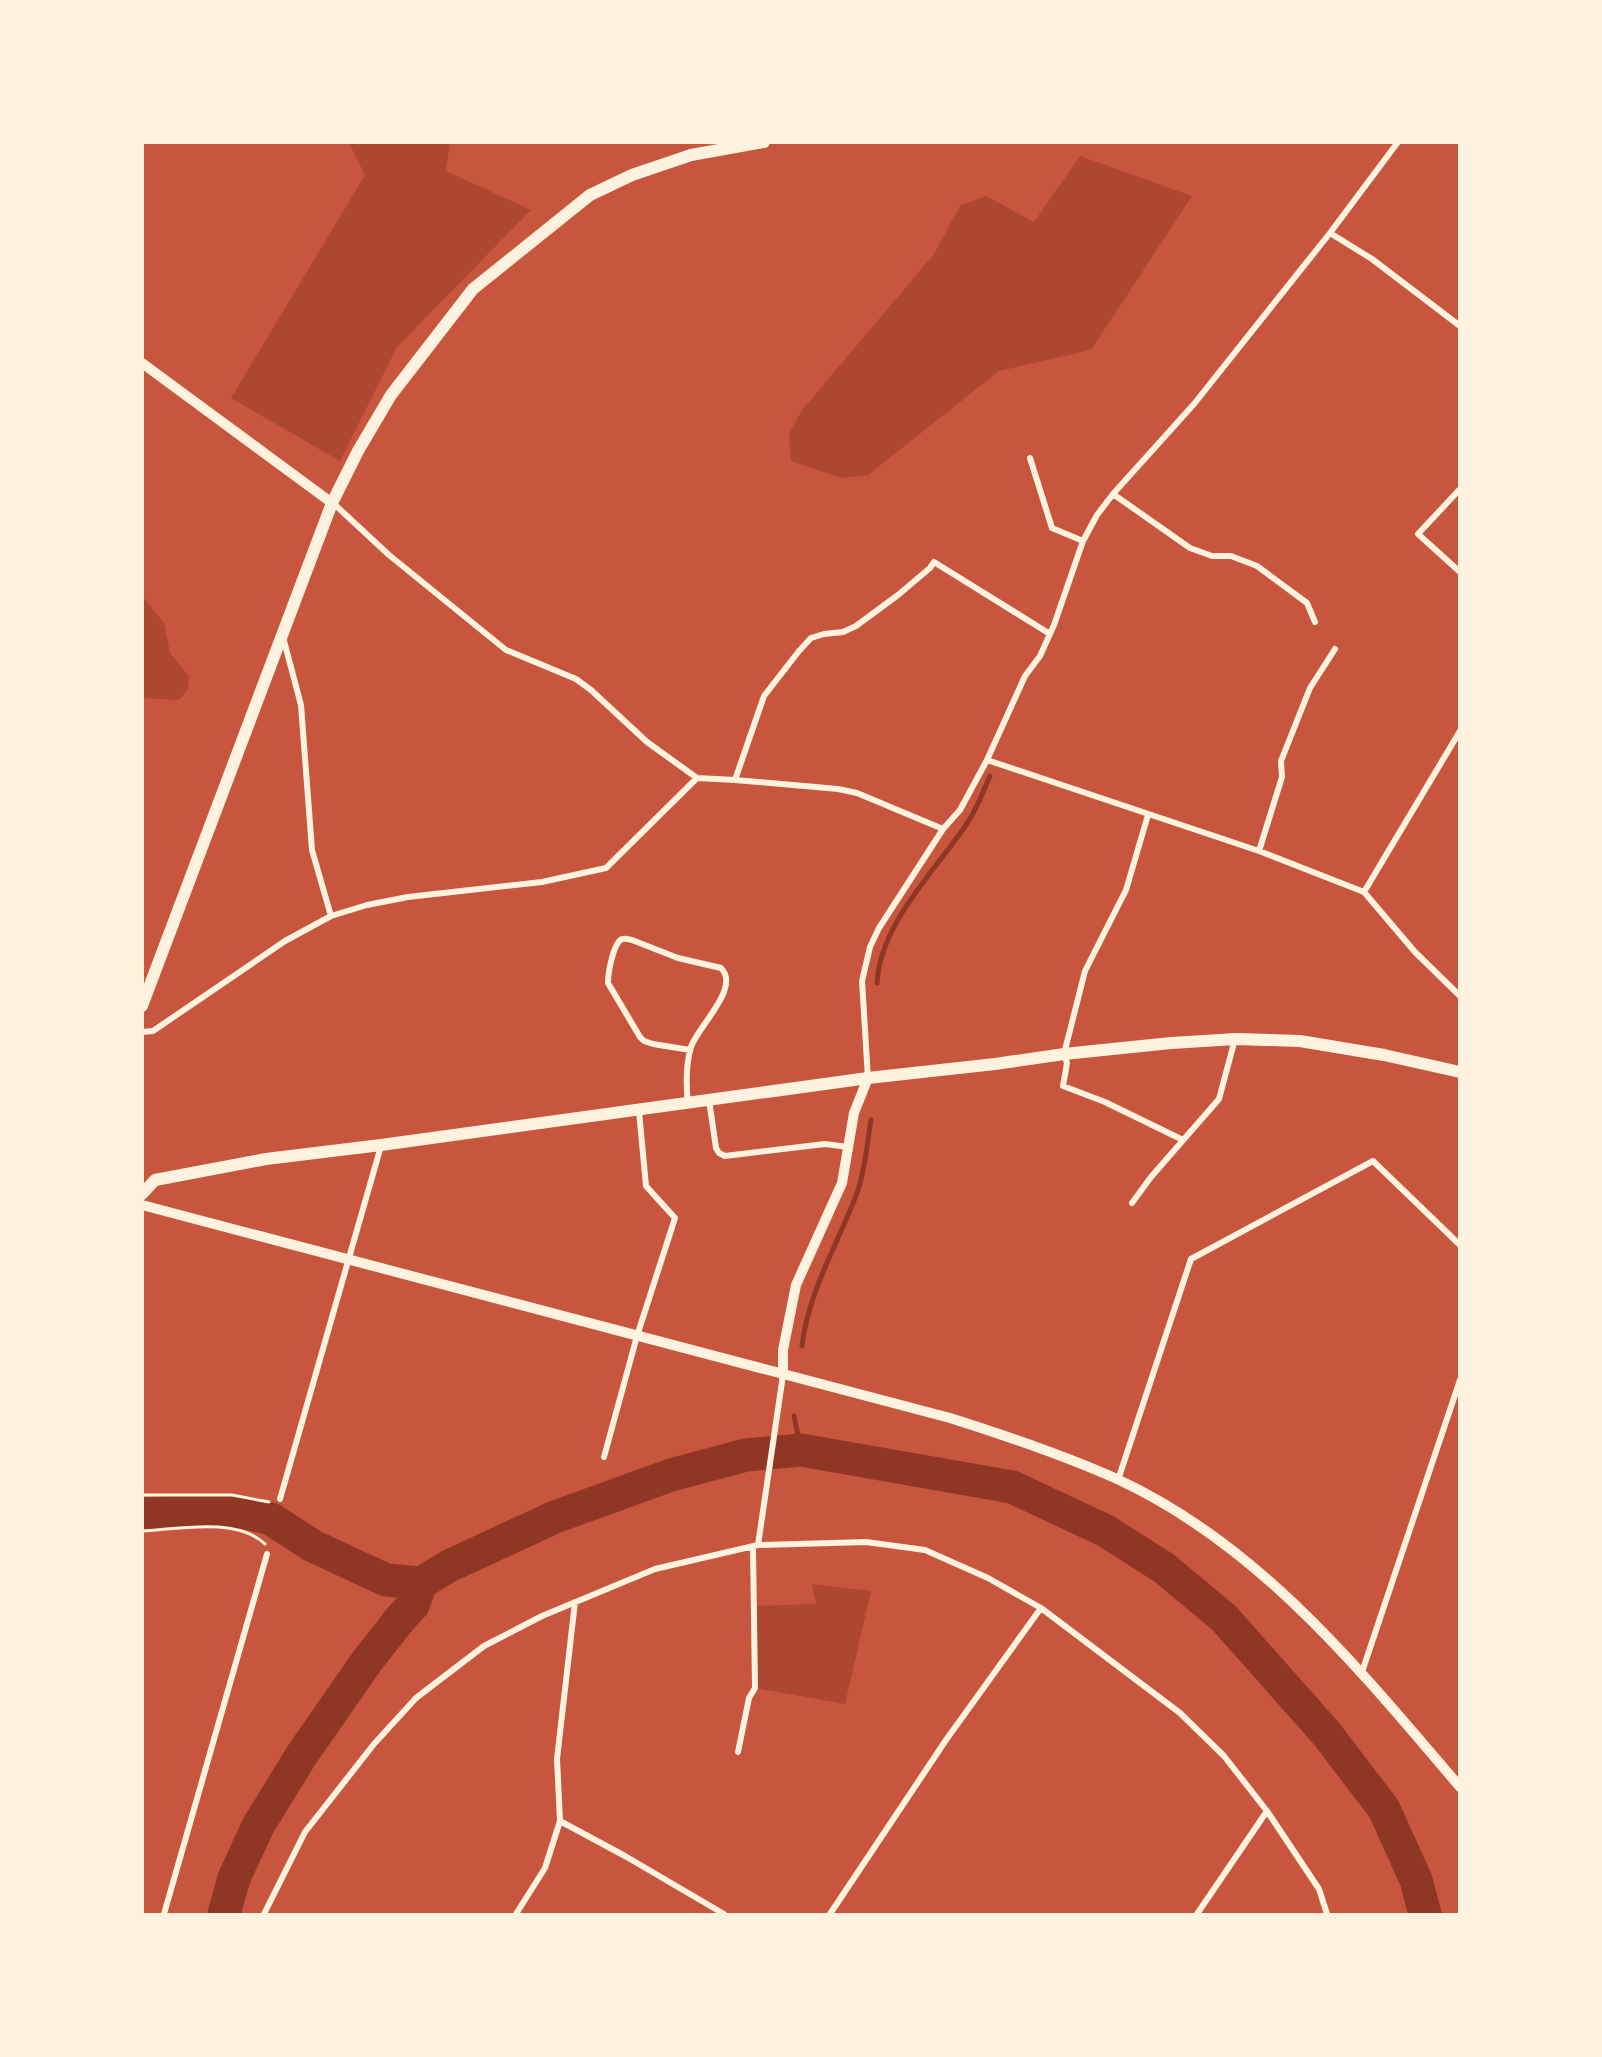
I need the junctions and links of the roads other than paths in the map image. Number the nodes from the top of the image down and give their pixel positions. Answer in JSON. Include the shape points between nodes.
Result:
{"nodes":[{"id":1,"x":764,"y":142,"type":"edge"},
{"id":2,"x":1398,"y":142,"type":"edge"},
{"id":3,"x":1330,"y":233,"type":"junction"},
{"id":4,"x":1460,"y":326,"type":"edge"},
{"id":5,"x":142,"y":363,"type":"edge"},
{"id":6,"x":1030,"y":458,"type":"dead end"},
{"id":7,"x":1460,"y":489,"type":"edge"},
{"id":8,"x":1113,"y":494,"type":"junction"},
{"id":9,"x":332,"y":503,"type":"junction"},
{"id":10,"x":1083,"y":541,"type":"junction"},
{"id":11,"x":1460,"y":572,"type":"edge"},
{"id":12,"x":1315,"y":622,"type":"dead end"},
{"id":13,"x":1050,"y":633,"type":"junction"},
{"id":14,"x":283,"y":636,"type":"junction"},
{"id":15,"x":1335,"y":649,"type":"dead end"},
{"id":16,"x":1460,"y":731,"type":"edge"},
{"id":17,"x":987,"y":760,"type":"junction"},
{"id":18,"x":697,"y":778,"type":"junction"},
{"id":19,"x":735,"y":780,"type":"junction"},
{"id":20,"x":1148,"y":815,"type":"junction"},
{"id":21,"x":943,"y":829,"type":"junction"},
{"id":22,"x":1259,"y":851,"type":"junction"},
{"id":23,"x":1364,"y":892,"type":"junction"},
{"id":24,"x":331,"y":916,"type":"junction"},
{"id":25,"x":1460,"y":996,"type":"edge"},
{"id":26,"x":142,"y":1006,"type":"edge"},
{"id":27,"x":142,"y":1032,"type":"edge"},
{"id":28,"x":1236,"y":1039,"type":"junction"},
{"id":29,"x":690,"y":1050,"type":"junction"},
{"id":30,"x":1064,"y":1054,"type":"junction"},
{"id":31,"x":1460,"y":1072,"type":"edge"},
{"id":32,"x":868,"y":1078,"type":"junction"},
{"id":33,"x":709,"y":1101,"type":"junction"},
{"id":34,"x":688,"y":1104,"type":"junction"},
{"id":35,"x":639,"y":1111,"type":"junction"},
{"id":36,"x":1183,"y":1140,"type":"junction"},
{"id":37,"x":381,"y":1145,"type":"junction"},
{"id":38,"x":848,"y":1147,"type":"junction"},
{"id":39,"x":142,"y":1194,"type":"edge"},
{"id":40,"x":1132,"y":1203,"type":"dead end"},
{"id":41,"x":142,"y":1205,"type":"edge"},
{"id":42,"x":1460,"y":1245,"type":"edge"},
{"id":43,"x":348,"y":1260,"type":"junction"},
{"id":44,"x":637,"y":1336,"type":"junction"},
{"id":45,"x":783,"y":1375,"type":"junction"},
{"id":46,"x":1460,"y":1380,"type":"edge"},
{"id":47,"x":1458,"y":1393,"type":"edge"},
{"id":48,"x":604,"y":1457,"type":"dead end"},
{"id":49,"x":1118,"y":1480,"type":"junction"},
{"id":50,"x":280,"y":1499,"type":"road end"},
{"id":51,"x":755,"y":1546,"type":"junction"},
{"id":52,"x":267,"y":1554,"type":"road end"},
{"id":53,"x":575,"y":1602,"type":"junction"},
{"id":54,"x":1041,"y":1608,"type":"junction"},
{"id":55,"x":1362,"y":1672,"type":"junction"},
{"id":56,"x":738,"y":1752,"type":"dead end"},
{"id":57,"x":1460,"y":1787,"type":"edge"},
{"id":58,"x":1268,"y":1811,"type":"junction"},
{"id":59,"x":560,"y":1821,"type":"junction"},
{"id":60,"x":164,"y":1914,"type":"edge"},
{"id":61,"x":264,"y":1914,"type":"edge"},
{"id":62,"x":516,"y":1914,"type":"edge"},
{"id":63,"x":724,"y":1914,"type":"edge"},
{"id":64,"x":830,"y":1914,"type":"edge"},
{"id":65,"x":1197,"y":1914,"type":"edge"},
{"id":66,"x":1328,"y":1914,"type":"edge"}],
"edges":[{"from":1,"to":9,"type":"main road","via":[[691,155],[632,175],[590,195],[473,289],[391,395]]},
{"from":2,"to":3,"type":"street"},
{"from":3,"to":4,"type":"street","via":[[1372,259]]},
{"from":3,"to":8,"type":"street","via":[[1194,404]]},
{"from":5,"to":9,"type":"street"},
{"from":6,"to":10,"type":"street","via":[[1052,528]]},
{"from":7,"to":11,"type":"street","via":[[1418,534]]},
{"from":8,"to":10,"type":"street","via":[[1096,515]]},
{"from":8,"to":12,"type":"street","via":[[1190,548],[1257,566],[1307,603]]},
{"from":9,"to":14,"type":"main road"},
{"from":9,"to":18,"type":"street","via":[[506,650],[576,679],[647,742]]},
{"from":10,"to":13,"type":"street"},
{"from":13,"to":17,"type":"street","via":[[1025,676]]},
{"from":13,"to":19,"type":"street","via":[[934,562],[855,626],[811,639],[799,651],[764,696]]},
{"from":14,"to":24,"type":"street","via":[[301,705],[312,850]]},
{"from":14,"to":26,"type":"main road"},
{"from":15,"to":22,"type":"street","via":[[1310,688],[1281,761],[1282,777]]},
{"from":16,"to":23,"type":"street"},
{"from":17,"to":20,"type":"street"},
{"from":17,"to":21,"type":"street","via":[[960,810]]},
{"from":18,"to":19,"type":"street"},
{"from":18,"to":24,"type":"street","via":[[606,868],[542,882],[367,904]]},
{"from":19,"to":21,"type":"street","via":[[857,793]]},
{"from":20,"to":22,"type":"street"},
{"from":20,"to":30,"type":"street","via":[[1126,890],[1085,971]]},
{"from":21,"to":32,"type":"street","via":[[870,947],[862,981]]},
{"from":22,"to":23,"type":"street"},
{"from":23,"to":25,"type":"street","via":[[1415,952]]},
{"from":24,"to":27,"type":"street","via":[[285,941],[153,1031]]},
{"from":28,"to":30,"type":"main road"},
{"from":28,"to":31,"type":"main road","via":[[1300,1041]]},
{"from":28,"to":36,"type":"street","via":[[1219,1099]]},
{"from":29,"to":29,"type":"street","via":[[724,993],[725,972],[632,940],[620,940],[608,983],[640,1037],[653,1044]]},
{"from":29,"to":34,"type":"street"},
{"from":30,"to":32,"type":"main road"},
{"from":30,"to":36,"type":"street","via":[[1067,1063],[1063,1086]]},
{"from":32,"to":33,"type":"main road"},
{"from":32,"to":38,"type":"street","via":[[854,1113]]},
{"from":33,"to":34,"type":"main road"},
{"from":33,"to":38,"type":"street","via":[[716,1148],[725,1156],[825,1144]]},
{"from":34,"to":35,"type":"main road"},
{"from":35,"to":37,"type":"main road"},
{"from":35,"to":44,"type":"street","via":[[646,1186],[675,1218]]},
{"from":36,"to":40,"type":"street"},
{"from":37,"to":39,"type":"main road","via":[[266,1159],[155,1180]]},
{"from":37,"to":43,"type":"street"},
{"from":38,"to":45,"type":"street","via":[[842,1183],[796,1285],[783,1350]]},
{"from":41,"to":43,"type":"street"},
{"from":42,"to":49,"type":"street","via":[[1373,1161],[1191,1258]]},
{"from":43,"to":44,"type":"street"},
{"from":43,"to":50,"type":"street"},
{"from":44,"to":45,"type":"street"},
{"from":44,"to":48,"type":"street"},
{"from":45,"to":49,"type":"street","via":[[950,1418],[1039,1447]]},
{"from":45,"to":51,"type":"street","via":[[762,1527]]},
{"from":46,"to":47,"type":"street"},
{"from":47,"to":55,"type":"street"},
{"from":49,"to":55,"type":"street","via":[[1232,1549],[1300,1608]]},
{"from":51,"to":53,"type":"street","via":[[655,1569]]},
{"from":51,"to":54,"type":"street","via":[[866,1542],[925,1550],[988,1578]]},
{"from":51,"to":56,"type":"street","via":[[755,1688],[749,1698]]},
{"from":52,"to":60,"type":"street"},
{"from":53,"to":59,"type":"street","via":[[557,1759]]},
{"from":53,"to":61,"type":"street","via":[[484,1646],[416,1698],[305,1832]]},
{"from":54,"to":58,"type":"street","via":[[1180,1713],[1224,1756]]},
{"from":54,"to":64,"type":"street","via":[[946,1740]]},
{"from":55,"to":57,"type":"street"},
{"from":58,"to":65,"type":"street"},
{"from":58,"to":66,"type":"street","via":[[1319,1889]]},
{"from":59,"to":62,"type":"street","via":[[546,1868]]},
{"from":59,"to":63,"type":"street"}]}
